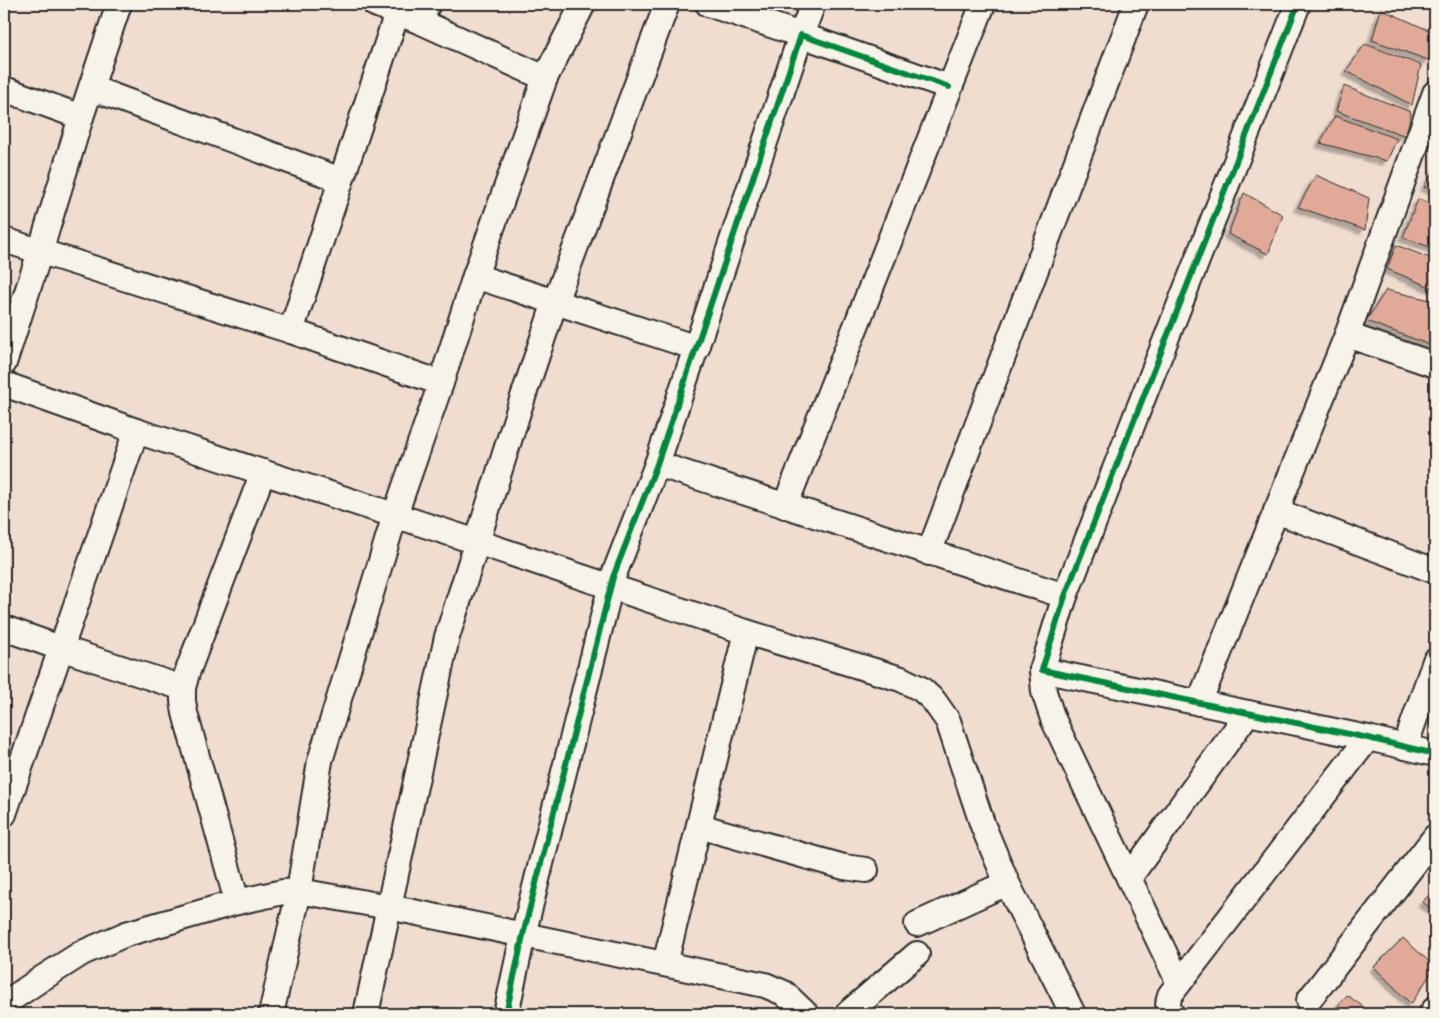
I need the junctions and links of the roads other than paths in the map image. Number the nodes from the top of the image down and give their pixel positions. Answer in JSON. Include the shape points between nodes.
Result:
{"nodes":[{"id":1,"x":119,"y":4,"type":"edge"},
{"id":2,"x":375,"y":4,"type":"edge"},
{"id":3,"x":583,"y":4,"type":"edge"},
{"id":4,"x":667,"y":4,"type":"edge"},
{"id":5,"x":708,"y":4,"type":"edge"},
{"id":6,"x":813,"y":4,"type":"edge"},
{"id":7,"x":983,"y":4,"type":"edge"},
{"id":8,"x":1136,"y":4,"type":"edge"},
{"id":9,"x":1298,"y":4,"type":"edge"},
{"id":10,"x":414,"y":12,"type":"edge"},
{"id":11,"x":801,"y":35,"type":"junction"},
{"id":12,"x":545,"y":78,"type":"junction"},
{"id":13,"x":91,"y":88,"type":"junction"},
{"id":14,"x":949,"y":88,"type":"junction"},
{"id":15,"x":4,"y":89,"type":"edge"},
{"id":16,"x":1435,"y":93,"type":"edge"},
{"id":17,"x":80,"y":117,"type":"junction"},
{"id":18,"x":341,"y":180,"type":"junction"},
{"id":19,"x":4,"y":240,"type":"edge"},
{"id":20,"x":40,"y":252,"type":"junction"},
{"id":21,"x":475,"y":276,"type":"junction"},
{"id":22,"x":555,"y":302,"type":"junction"},
{"id":23,"x":291,"y":331,"type":"junction"},
{"id":24,"x":1347,"y":335,"type":"junction"},
{"id":25,"x":697,"y":348,"type":"junction"},
{"id":26,"x":4,"y":363,"type":"edge"},
{"id":27,"x":1435,"y":365,"type":"edge"},
{"id":28,"x":441,"y":383,"type":"junction"},
{"id":29,"x":4,"y":384,"type":"edge"},
{"id":30,"x":136,"y":431,"type":"junction"},
{"id":31,"x":657,"y":464,"type":"junction"},
{"id":32,"x":263,"y":472,"type":"junction"},
{"id":33,"x":785,"y":506,"type":"junction"},
{"id":34,"x":1276,"y":511,"type":"junction"},
{"id":35,"x":395,"y":515,"type":"junction"},
{"id":36,"x":477,"y":542,"type":"junction"},
{"id":37,"x":929,"y":553,"type":"junction"},
{"id":38,"x":1435,"y":570,"type":"edge"},
{"id":39,"x":611,"y":586,"type":"junction"},
{"id":40,"x":1064,"y":596,"type":"junction"},
{"id":41,"x":4,"y":628,"type":"edge"},
{"id":42,"x":746,"y":632,"type":"junction"},
{"id":43,"x":60,"y":648,"type":"junction"},
{"id":44,"x":1435,"y":661,"type":"edge"},
{"id":45,"x":1042,"y":670,"type":"junction"},
{"id":46,"x":183,"y":688,"type":"junction"},
{"id":47,"x":1199,"y":704,"type":"junction"},
{"id":48,"x":1248,"y":713,"type":"junction"},
{"id":49,"x":1368,"y":738,"type":"junction"},
{"id":50,"x":1405,"y":747,"type":"junction"},
{"id":51,"x":1435,"y":754,"type":"edge"},
{"id":52,"x":4,"y":814,"type":"edge"},
{"id":53,"x":699,"y":826,"type":"junction"},
{"id":54,"x":1435,"y":837,"type":"edge"},
{"id":55,"x":866,"y":870,"type":"dead end"},
{"id":56,"x":1129,"y":878,"type":"junction"},
{"id":57,"x":1008,"y":882,"type":"junction"},
{"id":58,"x":299,"y":891,"type":"junction"},
{"id":59,"x":237,"y":902,"type":"junction"},
{"id":60,"x":390,"y":907,"type":"junction"},
{"id":61,"x":917,"y":924,"type":"dead end"},
{"id":62,"x":523,"y":935,"type":"junction"},
{"id":63,"x":917,"y":954,"type":"dead end"},
{"id":64,"x":664,"y":964,"type":"junction"},
{"id":65,"x":1179,"y":983,"type":"junction"},
{"id":66,"x":1309,"y":1000,"type":"dead end"},
{"id":67,"x":4,"y":1004,"type":"edge"},
{"id":68,"x":1435,"y":1009,"type":"edge"},
{"id":69,"x":271,"y":1014,"type":"edge"},
{"id":70,"x":366,"y":1014,"type":"edge"},
{"id":71,"x":506,"y":1014,"type":"edge"},
{"id":72,"x":806,"y":1014,"type":"edge"},
{"id":73,"x":846,"y":1014,"type":"edge"},
{"id":74,"x":1074,"y":1014,"type":"edge"},
{"id":75,"x":1172,"y":1014,"type":"edge"},
{"id":76,"x":1431,"y":1014,"type":"edge"}],
"edges":[{"from":1,"to":13,"type":"street"},
{"from":2,"to":10,"type":"street"},
{"from":3,"to":12,"type":"street"},
{"from":4,"to":22,"type":"street"},
{"from":5,"to":11,"type":"street"},
{"from":6,"to":11,"type":"street"},
{"from":7,"to":14,"type":"street"},
{"from":8,"to":37,"type":"street"},
{"from":9,"to":40,"type":"street"},
{"from":10,"to":12,"type":"street"},
{"from":10,"to":18,"type":"street"},
{"from":11,"to":14,"type":"street"},
{"from":11,"to":25,"type":"street"},
{"from":12,"to":21,"type":"street"},
{"from":13,"to":17,"type":"street"},
{"from":13,"to":18,"type":"street"},
{"from":14,"to":33,"type":"street"},
{"from":15,"to":17,"type":"street"},
{"from":16,"to":24,"type":"street"},
{"from":17,"to":20,"type":"street"},
{"from":18,"to":23,"type":"street"},
{"from":19,"to":20,"type":"street"},
{"from":20,"to":23,"type":"street"},
{"from":20,"to":26,"type":"street"},
{"from":21,"to":22,"type":"street"},
{"from":21,"to":28,"type":"street"},
{"from":22,"to":25,"type":"street"},
{"from":22,"to":36,"type":"street"},
{"from":23,"to":28,"type":"street"},
{"from":24,"to":27,"type":"street"},
{"from":24,"to":34,"type":"street"},
{"from":25,"to":31,"type":"street"},
{"from":28,"to":35,"type":"street"},
{"from":29,"to":30,"type":"street"},
{"from":30,"to":32,"type":"street"},
{"from":30,"to":43,"type":"street"},
{"from":31,"to":33,"type":"street"},
{"from":31,"to":39,"type":"street"},
{"from":32,"to":35,"type":"street"},
{"from":32,"to":46,"type":"street"},
{"from":33,"to":37,"type":"street"},
{"from":34,"to":38,"type":"street"},
{"from":34,"to":47,"type":"street"},
{"from":35,"to":36,"type":"street"},
{"from":35,"to":58,"type":"street","via":[[320,761]]},
{"from":36,"to":39,"type":"street"},
{"from":36,"to":60,"type":"street","via":[[447,637]]},
{"from":37,"to":40,"type":"street"},
{"from":39,"to":42,"type":"street"},
{"from":39,"to":62,"type":"street"},
{"from":40,"to":45,"type":"street"},
{"from":41,"to":43,"type":"street"},
{"from":42,"to":53,"type":"street"},
{"from":42,"to":57,"type":"street","via":[[901,680],[921,689],[934,701],[948,721],[983,826]]},
{"from":43,"to":46,"type":"street"},
{"from":43,"to":52,"type":"street"},
{"from":44,"to":50,"type":"street"},
{"from":45,"to":47,"type":"street"},
{"from":45,"to":56,"type":"street","via":[[1052,719]]},
{"from":46,"to":59,"type":"street","via":[[185,713]]},
{"from":47,"to":48,"type":"street"},
{"from":48,"to":49,"type":"street"},
{"from":48,"to":56,"type":"street"},
{"from":49,"to":50,"type":"street"},
{"from":49,"to":65,"type":"street"},
{"from":50,"to":51,"type":"street"},
{"from":53,"to":55,"type":"street","via":[[844,867]]},
{"from":53,"to":64,"type":"street"},
{"from":54,"to":66,"type":"street"},
{"from":56,"to":65,"type":"street"},
{"from":57,"to":61,"type":"street"},
{"from":57,"to":74,"type":"street"},
{"from":58,"to":59,"type":"street"},
{"from":58,"to":60,"type":"street"},
{"from":58,"to":69,"type":"street"},
{"from":59,"to":67,"type":"street","via":[[126,934],[82,953]]},
{"from":60,"to":62,"type":"street"},
{"from":60,"to":70,"type":"street"},
{"from":62,"to":64,"type":"street"},
{"from":62,"to":71,"type":"street"},
{"from":63,"to":73,"type":"street"},
{"from":64,"to":72,"type":"street","via":[[765,985],[784,993]]},
{"from":65,"to":75,"type":"street","via":[[1167,1001]]},
{"from":68,"to":76,"type":"street"}]}
